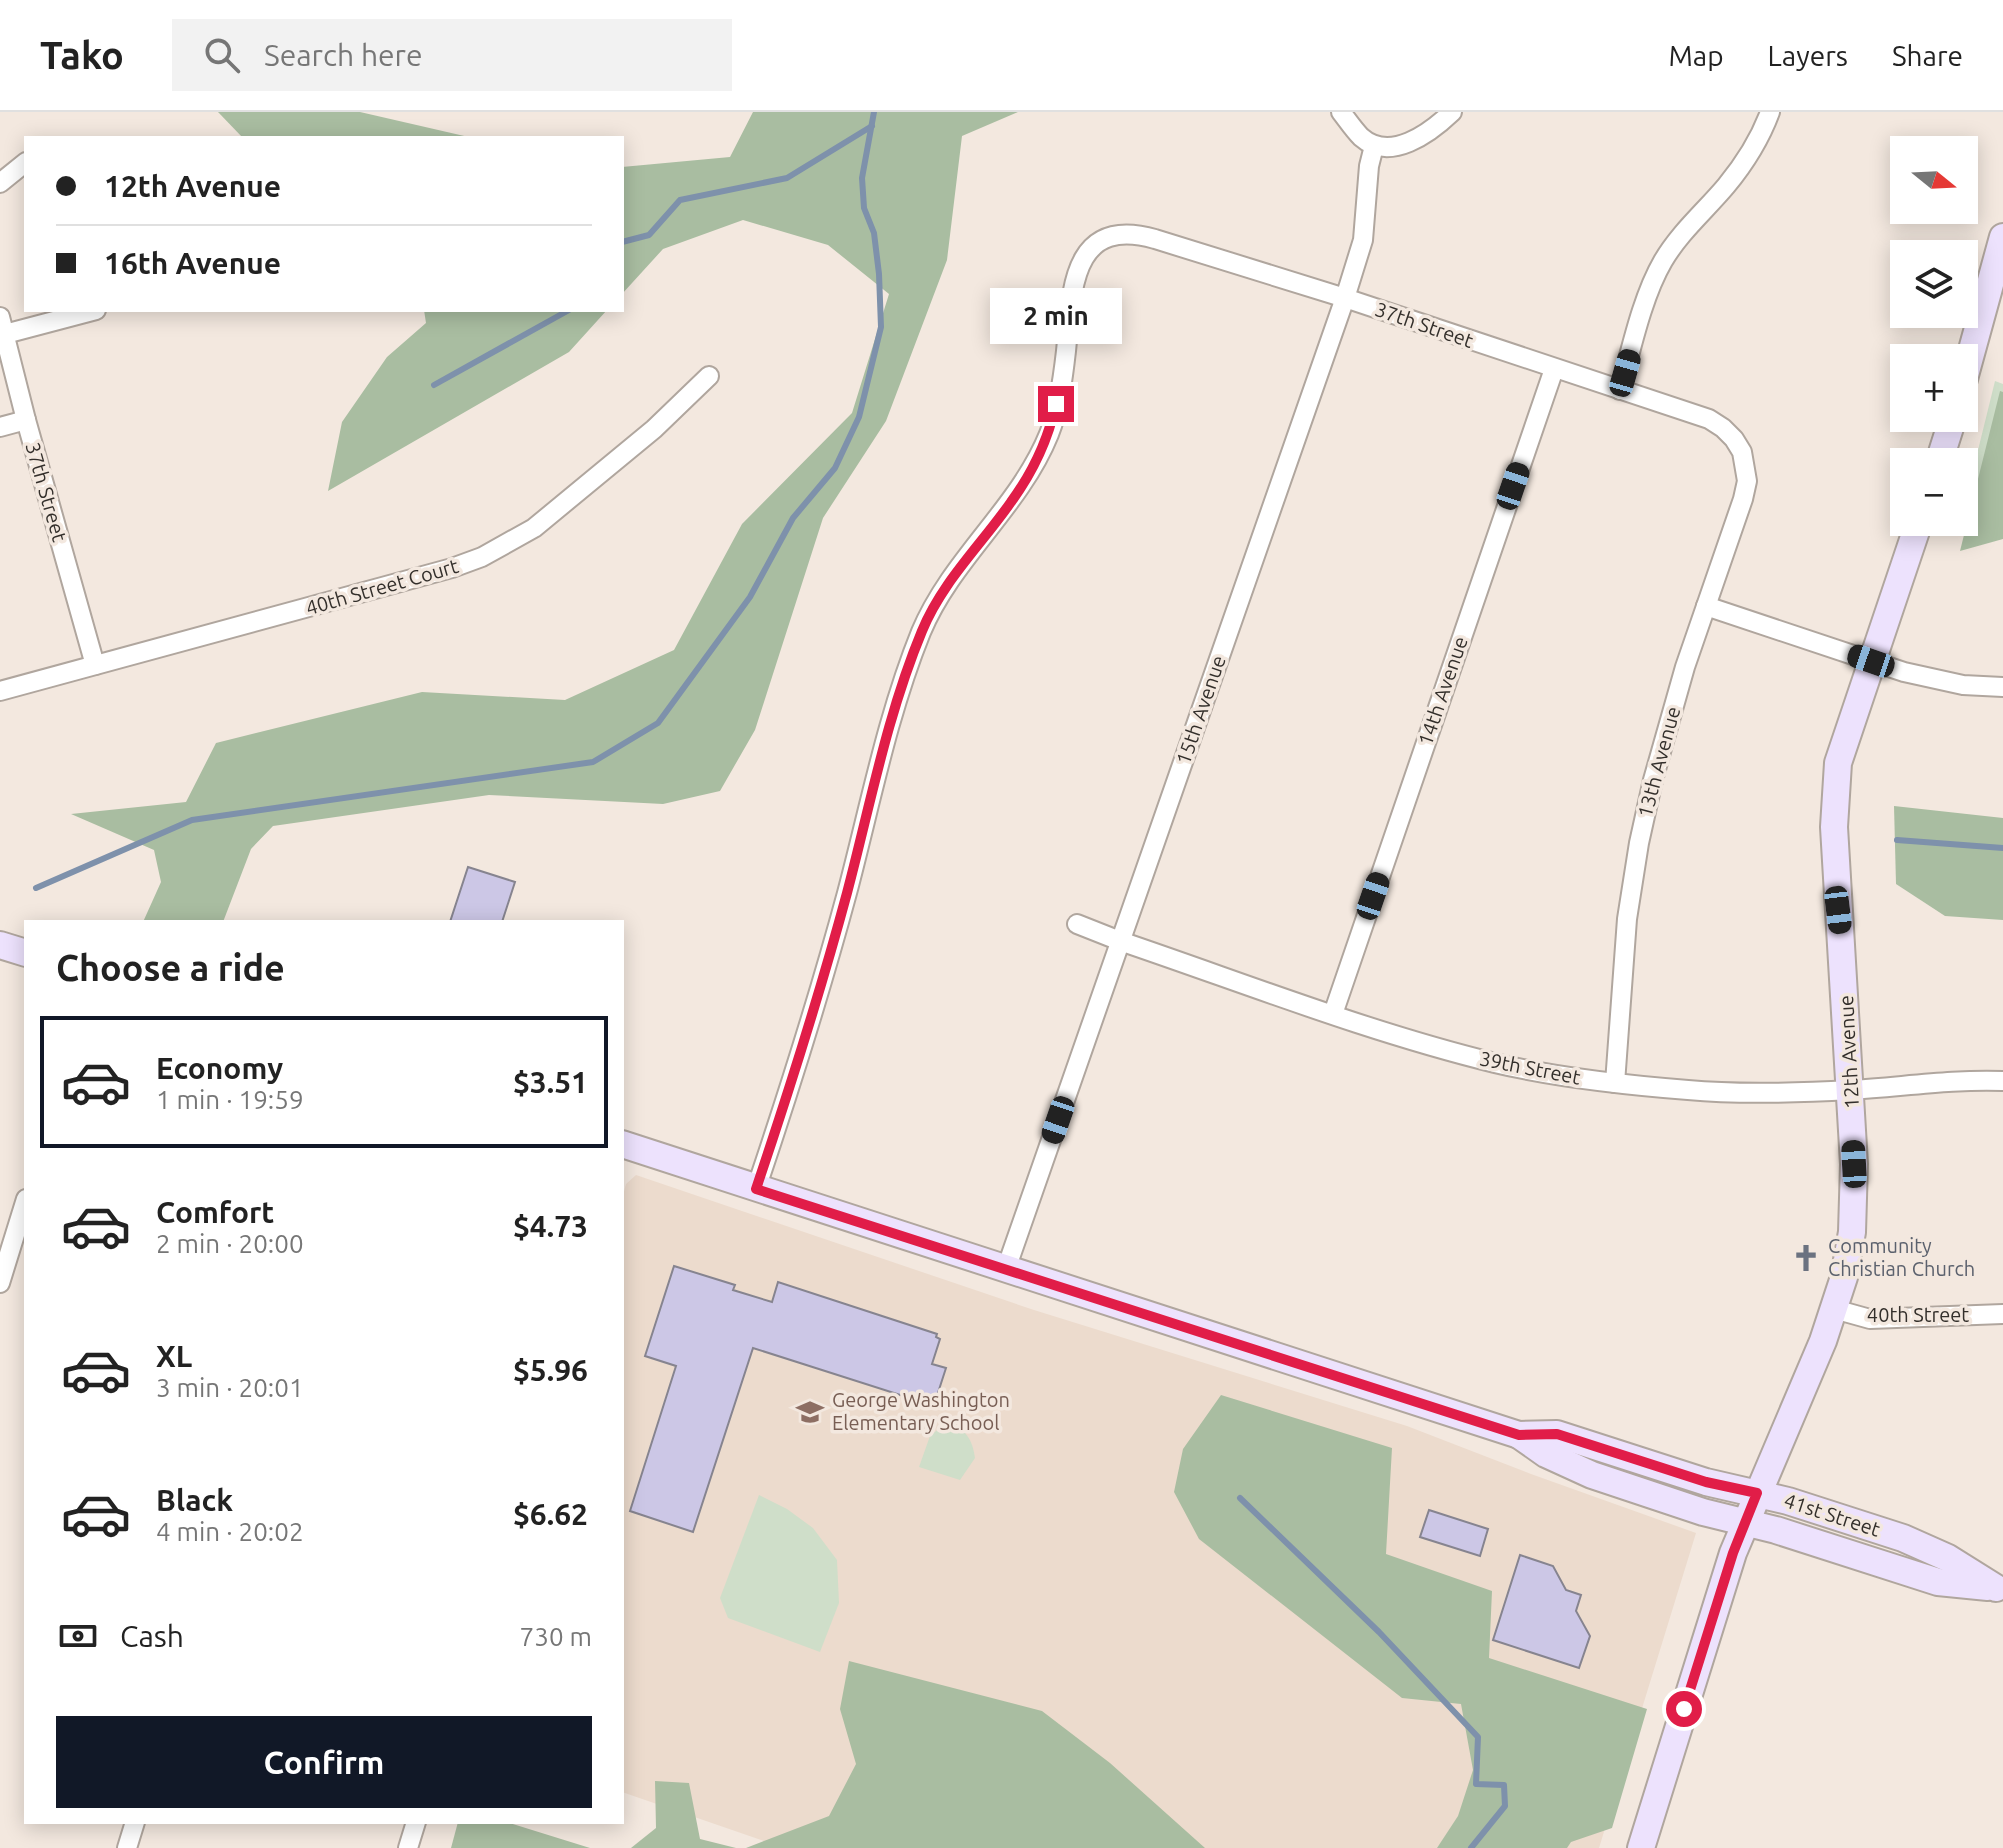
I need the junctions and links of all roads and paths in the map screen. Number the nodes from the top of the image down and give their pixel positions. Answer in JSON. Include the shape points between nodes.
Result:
{"nodes":[{"id":1,"x":1341,"y":112,"type":"edge"},
{"id":2,"x":1452,"y":112,"type":"edge"},
{"id":3,"x":1770,"y":112,"type":"edge"},
{"id":4,"x":1374,"y":146,"type":"junction"},
{"id":5,"x":24,"y":164,"type":"edge"},
{"id":6,"x":0,"y":183,"type":"edge"},
{"id":7,"x":2003,"y":237,"type":"edge"},
{"id":8,"x":1345,"y":298,"type":"junction"},
{"id":9,"x":84,"y":312,"type":"edge"},
{"id":10,"x":2,"y":326,"type":"edge"},
{"id":11,"x":1974,"y":344,"type":"edge"},
{"id":12,"x":1554,"y":369,"type":"junction"},
{"id":13,"x":709,"y":376,"type":"dead end"},
{"id":14,"x":1620,"y":390,"type":"junction"},
{"id":15,"x":26,"y":420,"type":"junction"},
{"id":16,"x":0,"y":427,"type":"edge"},
{"id":17,"x":1742,"y":452,"type":"joint"},
{"id":18,"x":1914,"y":536,"type":"edge"},
{"id":19,"x":1706,"y":606,"type":"junction"},
{"id":20,"x":1871,"y":661,"type":"junction"},
{"id":21,"x":95,"y":665,"type":"junction"},
{"id":22,"x":2003,"y":687,"type":"edge"},
{"id":23,"x":0,"y":691,"type":"edge"},
{"id":24,"x":1077,"y":924,"type":"dead end"},
{"id":25,"x":1120,"y":941,"type":"junction"},
{"id":26,"x":0,"y":945,"type":"edge"},
{"id":27,"x":24,"y":952,"type":"edge"},
{"id":28,"x":1333,"y":1014,"type":"junction"},
{"id":29,"x":2003,"y":1081,"type":"edge"},
{"id":30,"x":1615,"y":1083,"type":"junction"},
{"id":31,"x":1851,"y":1090,"type":"junction"},
{"id":32,"x":624,"y":1146,"type":"edge"},
{"id":33,"x":756,"y":1189,"type":"junction"},
{"id":34,"x":24,"y":1205,"type":"edge"},
{"id":35,"x":1006,"y":1269,"type":"junction"},
{"id":36,"x":0,"y":1283,"type":"edge"},
{"id":37,"x":1834,"y":1309,"type":"junction"},
{"id":38,"x":2003,"y":1314,"type":"edge"},
{"id":39,"x":1519,"y":1435,"type":"junction"},
{"id":40,"x":1757,"y":1493,"type":"junction"},
{"id":41,"x":1746,"y":1523,"type":"junction"},
{"id":42,"x":2000,"y":1589,"type":"edge"},
{"id":43,"x":134,"y":1824,"type":"edge"},
{"id":44,"x":415,"y":1824,"type":"edge"},
{"id":45,"x":127,"y":1848,"type":"edge"},
{"id":46,"x":408,"y":1848,"type":"edge"},
{"id":47,"x":1641,"y":1848,"type":"edge"}],
"edges":[{"from":1,"to":4,"type":"street"},
{"from":2,"to":4,"type":"street","via":[[1403,145]]},
{"from":3,"to":14,"type":"street","via":[[1747,158],[1661,263]]},
{"from":4,"to":8,"type":"street","name":"15th Avenue","via":[[1363,240]]},
{"from":5,"to":6,"type":"street"},
{"from":7,"to":11,"type":"street"},
{"from":8,"to":12,"type":"street","name":"37th Street"},
{"from":8,"to":25,"type":"street","name":"15th Avenue"},
{"from":8,"to":33,"type":"street","name":"37th Street","via":[[1138,234],[1101,241],[1076,271],[1050,431],[1021,488],[950,580],[923,627],[872,789],[803,1047]]},
{"from":9,"to":10,"type":"street"},
{"from":10,"to":15,"type":"street","name":"37th Street"},
{"from":12,"to":14,"type":"street","name":"37th Street"},
{"from":12,"to":28,"type":"street","name":"14th Avenue"},
{"from":13,"to":21,"type":"street","name":"40th Street Court","via":[[534,528],[482,557]]},
{"from":14,"to":17,"type":"street","name":"37th Street","via":[[1709,419]]},
{"from":15,"to":16,"type":"street"},
{"from":15,"to":21,"type":"street","name":"37th Street"},
{"from":17,"to":19,"type":"street","name":"13th Avenue","via":[[1743,499]]},
{"from":18,"to":20,"type":"street","name":"12th Avenue"},
{"from":19,"to":20,"type":"street"},
{"from":19,"to":30,"type":"street","name":"13th Avenue","via":[[1666,732],[1639,843],[1627,919]]},
{"from":20,"to":22,"type":"street","via":[[1942,682]]},
{"from":20,"to":31,"type":"street","name":"12th Avenue","via":[[1835,788]]},
{"from":21,"to":23,"type":"street","name":"40th Street Court"},
{"from":24,"to":25,"type":"street","name":"39th Street"},
{"from":25,"to":28,"type":"street","name":"39th Street"},
{"from":25,"to":35,"type":"street","name":"15th Avenue"},
{"from":26,"to":27,"type":"street"},
{"from":28,"to":30,"type":"street","name":"39th Street","via":[[1498,1064]]},
{"from":29,"to":31,"type":"street","name":"39th Street"},
{"from":30,"to":31,"type":"street","name":"39th Street","via":[[1742,1093]]},
{"from":31,"to":37,"type":"street","name":"12th Avenue","via":[[1853,1220]]},
{"from":32,"to":33,"type":"street","name":"41st Street"},
{"from":33,"to":35,"type":"street","name":"41st Street"},
{"from":34,"to":36,"type":"street"},
{"from":35,"to":39,"type":"street","name":"41st Street"},
{"from":37,"to":38,"type":"street","name":"40th Street","via":[[1870,1319]]},
{"from":37,"to":40,"type":"street","name":"12th Avenue"},
{"from":39,"to":40,"type":"street","name":"41st Street","via":[[1557,1434]]},
{"from":39,"to":41,"type":"street","name":"41st Street","via":[[1592,1475]]},
{"from":40,"to":41,"type":"street","name":"12th Avenue"},
{"from":40,"to":42,"type":"street","name":"41st Street","via":[[1903,1538]]},
{"from":41,"to":42,"type":"street","name":"41st Street","via":[[1938,1582]]},
{"from":41,"to":47,"type":"street","name":"12th Avenue"},
{"from":43,"to":45,"type":"street"},
{"from":44,"to":46,"type":"street"}]}
